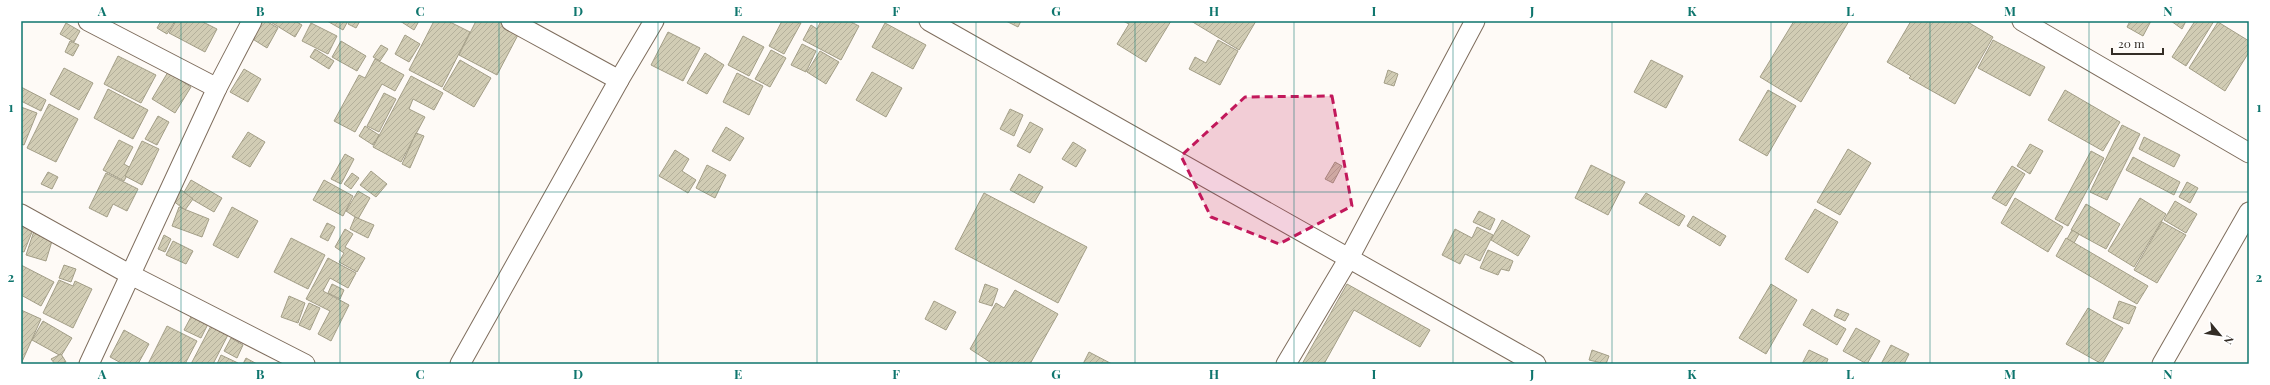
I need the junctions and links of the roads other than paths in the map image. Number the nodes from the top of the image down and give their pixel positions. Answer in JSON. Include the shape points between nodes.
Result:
{"nodes":[{"id":1,"x":88,"y":21,"type":"edge"},
{"id":2,"x":252,"y":21,"type":"edge"},
{"id":3,"x":511,"y":21,"type":"edge"},
{"id":4,"x":654,"y":21,"type":"edge"},
{"id":5,"x":929,"y":21,"type":"edge"},
{"id":6,"x":1475,"y":21,"type":"edge"},
{"id":7,"x":2022,"y":21,"type":"edge"},
{"id":8,"x":619,"y":80,"type":"junction"},
{"id":9,"x":217,"y":88,"type":"junction"},
{"id":10,"x":2249,"y":153,"type":"edge"},
{"id":11,"x":2249,"y":212,"type":"edge"},
{"id":12,"x":21,"y":214,"type":"edge"},
{"id":13,"x":1349,"y":258,"type":"junction"},
{"id":14,"x":129,"y":274,"type":"junction"},
{"id":15,"x":89,"y":364,"type":"edge"},
{"id":16,"x":306,"y":364,"type":"edge"},
{"id":17,"x":460,"y":364,"type":"edge"},
{"id":18,"x":1286,"y":364,"type":"edge"},
{"id":19,"x":1536,"y":364,"type":"edge"},
{"id":20,"x":2162,"y":364,"type":"edge"}],
"edges":[{"from":1,"to":9,"type":"street"},
{"from":2,"to":9,"type":"street"},
{"from":3,"to":8,"type":"street"},
{"from":4,"to":8,"type":"street"},
{"from":5,"to":13,"type":"street"},
{"from":6,"to":13,"type":"street"},
{"from":7,"to":10,"type":"street"},
{"from":8,"to":17,"type":"street"},
{"from":9,"to":14,"type":"street"},
{"from":11,"to":20,"type":"street"},
{"from":12,"to":14,"type":"street"},
{"from":13,"to":18,"type":"street"},
{"from":13,"to":19,"type":"street"},
{"from":14,"to":15,"type":"street"},
{"from":14,"to":16,"type":"street"}]}
